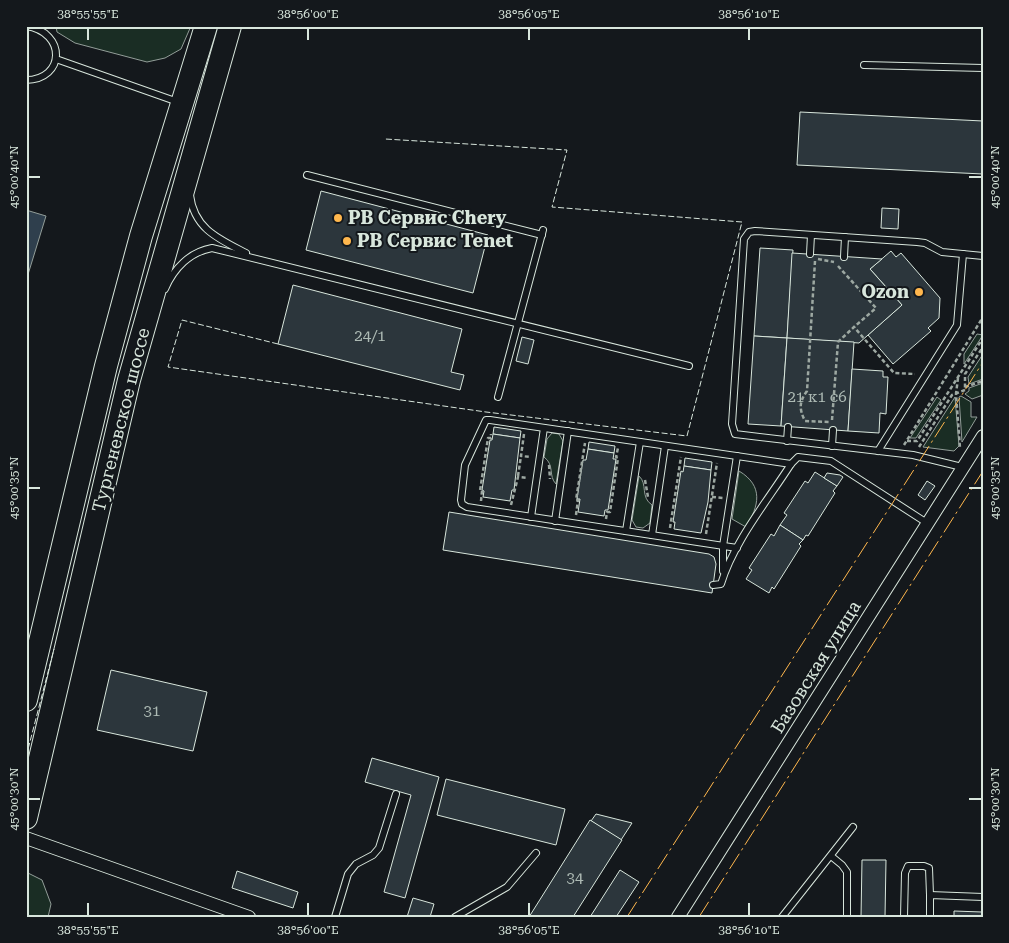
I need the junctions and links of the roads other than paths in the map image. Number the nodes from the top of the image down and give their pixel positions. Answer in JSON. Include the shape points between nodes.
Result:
{"nodes":[{"id":1,"x":26,"y":26,"type":"edge"},
{"id":2,"x":206,"y":26,"type":"edge"},
{"id":3,"x":230,"y":26,"type":"edge"},
{"id":4,"x":40,"y":27,"type":"edge"},
{"id":5,"x":56,"y":59,"type":"junction"},
{"id":6,"x":864,"y":65,"type":"dead end"},
{"id":7,"x":983,"y":68,"type":"edge"},
{"id":8,"x":26,"y":80,"type":"edge"},
{"id":9,"x":183,"y":104,"type":"junction"},
{"id":10,"x":196,"y":143,"type":"junction"},
{"id":11,"x":307,"y":175,"type":"dead end"},
{"id":12,"x":811,"y":235,"type":"junction"},
{"id":13,"x":845,"y":237,"type":"junction"},
{"id":14,"x":810,"y":254,"type":"dead end"},
{"id":15,"x":962,"y":254,"type":"junction"},
{"id":16,"x":254,"y":256,"type":"junction"},
{"id":17,"x":844,"y":256,"type":"dead end"},
{"id":18,"x":983,"y":256,"type":"edge"},
{"id":19,"x":518,"y":323,"type":"junction"},
{"id":20,"x":689,"y":366,"type":"dead end"},
{"id":21,"x":129,"y":380,"type":"junction"},
{"id":22,"x":498,"y":398,"type":"dead end"},
{"id":23,"x":788,"y":427,"type":"dead end"},
{"id":24,"x":544,"y":428,"type":"junction"},
{"id":25,"x":833,"y":430,"type":"dead end"},
{"id":26,"x":568,"y":432,"type":"junction"},
{"id":27,"x":983,"y":436,"type":"edge"},
{"id":28,"x":788,"y":441,"type":"junction"},
{"id":29,"x":640,"y":442,"type":"junction"},
{"id":30,"x":665,"y":446,"type":"junction"},
{"id":31,"x":832,"y":446,"type":"junction"},
{"id":32,"x":878,"y":451,"type":"junction"},
{"id":33,"x":737,"y":456,"type":"junction"},
{"id":34,"x":791,"y":464,"type":"junction"},
{"id":35,"x":962,"y":467,"type":"junction"},
{"id":36,"x":531,"y":517,"type":"junction"},
{"id":37,"x":555,"y":521,"type":"junction"},
{"id":38,"x":927,"y":522,"type":"junction"},
{"id":39,"x":626,"y":532,"type":"junction"},
{"id":40,"x":652,"y":535,"type":"junction"},
{"id":41,"x":723,"y":546,"type":"junction"},
{"id":42,"x":737,"y":548,"type":"junction"},
{"id":43,"x":723,"y":571,"type":"junction"},
{"id":44,"x":713,"y":585,"type":"dead end"},
{"id":45,"x":26,"y":700,"type":"edge"},
{"id":46,"x":396,"y":794,"type":"dead end"},
{"id":47,"x":26,"y":818,"type":"edge"},
{"id":48,"x":853,"y":828,"type":"dead end"},
{"id":49,"x":26,"y":838,"type":"edge"},
{"id":50,"x":536,"y":853,"type":"dead end"},
{"id":51,"x":831,"y":856,"type":"junction"},
{"id":52,"x":930,"y":895,"type":"junction"},
{"id":53,"x":983,"y":897,"type":"edge"},
{"id":54,"x":249,"y":917,"type":"edge"},
{"id":55,"x":335,"y":917,"type":"edge"},
{"id":56,"x":455,"y":917,"type":"edge"},
{"id":57,"x":678,"y":917,"type":"edge"},
{"id":58,"x":782,"y":917,"type":"edge"},
{"id":59,"x":846,"y":917,"type":"edge"},
{"id":60,"x":904,"y":917,"type":"edge"},
{"id":61,"x":930,"y":917,"type":"edge"}],
"edges":[{"from":1,"to":4,"type":"lane"},
{"from":2,"to":9,"type":"highway","name":"Тургеневское шоссе"},
{"from":3,"to":10,"type":"highway","name":"Тургеневское шоссе"},
{"from":4,"to":5,"type":"lane","via":[[56,46]]},
{"from":5,"to":8,"type":"lane","via":[[49,73],[37,80]]},
{"from":5,"to":9,"type":"lane"},
{"from":6,"to":7,"type":"lane"},
{"from":9,"to":45,"type":"highway","name":"Тургеневское шоссе","via":[[141,236],[106,366]]},
{"from":10,"to":16,"type":"lane","via":[[190,198],[194,212],[212,235]]},
{"from":10,"to":21,"type":"highway","name":"Тургеневское шоссе"},
{"from":11,"to":19,"type":"lane","via":[[542,232]]},
{"from":12,"to":13,"type":"lane"},
{"from":12,"to":14,"type":"lane"},
{"from":12,"to":28,"type":"lane","via":[[755,231],[749,232],[744,239],[732,430],[742,436]]},
{"from":13,"to":15,"type":"lane","via":[[925,243],[942,252]]},
{"from":13,"to":17,"type":"lane"},
{"from":15,"to":18,"type":"lane"},
{"from":15,"to":32,"type":"lane","via":[[957,325]]},
{"from":16,"to":19,"type":"lane"},
{"from":16,"to":21,"type":"lane","via":[[212,248],[189,257],[168,284]]},
{"from":19,"to":20,"type":"lane"},
{"from":19,"to":22,"type":"lane"},
{"from":21,"to":47,"type":"highway","name":"Тургеневское шоссе"},
{"from":23,"to":28,"type":"lane"},
{"from":24,"to":26,"type":"lane"},
{"from":24,"to":36,"type":"lane","via":[[537,458]]},
{"from":24,"to":36,"type":"lane","via":[[486,420],[465,465],[462,504]]},
{"from":25,"to":31,"type":"lane"},
{"from":26,"to":29,"type":"lane"},
{"from":26,"to":37,"type":"lane"},
{"from":27,"to":35,"type":"street","name":"Базовская улица"},
{"from":28,"to":31,"type":"lane"},
{"from":29,"to":30,"type":"lane"},
{"from":29,"to":39,"type":"lane"},
{"from":30,"to":33,"type":"lane"},
{"from":30,"to":40,"type":"lane"},
{"from":31,"to":32,"type":"lane"},
{"from":32,"to":35,"type":"lane"},
{"from":33,"to":34,"type":"lane"},
{"from":33,"to":41,"type":"lane"},
{"from":34,"to":38,"type":"lane","via":[[798,457],[831,462]]},
{"from":34,"to":42,"type":"lane"},
{"from":35,"to":38,"type":"street","name":"Базовская улица"},
{"from":36,"to":37,"type":"lane"},
{"from":37,"to":39,"type":"lane"},
{"from":38,"to":57,"type":"street","name":"Базовская улица"},
{"from":39,"to":40,"type":"lane"},
{"from":40,"to":41,"type":"lane"},
{"from":41,"to":42,"type":"lane"},
{"from":41,"to":43,"type":"lane"},
{"from":42,"to":43,"type":"lane"},
{"from":43,"to":44,"type":"lane","via":[[721,584]]},
{"from":46,"to":55,"type":"lane","via":[[379,848],[356,864],[348,874]]},
{"from":48,"to":51,"type":"lane"},
{"from":49,"to":54,"type":"street"},
{"from":50,"to":56,"type":"lane","via":[[508,887]]},
{"from":51,"to":58,"type":"lane"},
{"from":51,"to":59,"type":"lane","via":[[847,872]]},
{"from":52,"to":53,"type":"lane"},
{"from":52,"to":60,"type":"lane","via":[[929,868],[908,866]]},
{"from":52,"to":61,"type":"lane"}]}
